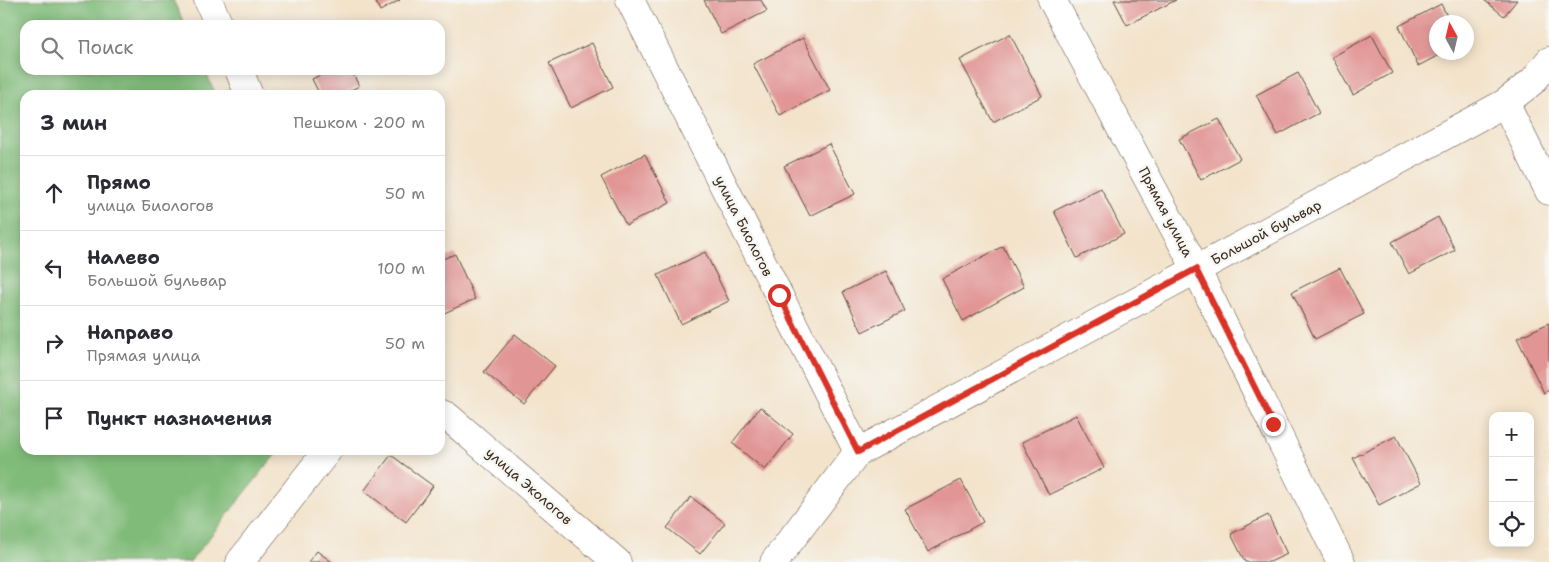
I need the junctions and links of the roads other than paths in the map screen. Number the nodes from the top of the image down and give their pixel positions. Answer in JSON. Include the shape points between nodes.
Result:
{"nodes":[{"id":1,"x":208,"y":0,"type":"edge"},
{"id":2,"x":630,"y":0,"type":"edge"},
{"id":3,"x":1052,"y":0,"type":"edge"},
{"id":4,"x":217,"y":20,"type":"edge"},
{"id":5,"x":1549,"y":61,"type":"edge"},
{"id":6,"x":241,"y":75,"type":"edge"},
{"id":7,"x":247,"y":90,"type":"edge"},
{"id":8,"x":1504,"y":103,"type":"junction"},
{"id":9,"x":1549,"y":191,"type":"edge"},
{"id":10,"x":1196,"y":269,"type":"junction"},
{"id":11,"x":445,"y":415,"type":"edge"},
{"id":12,"x":858,"y":452,"type":"junction"},
{"id":13,"x":324,"y":455,"type":"edge"},
{"id":14,"x":240,"y":562,"type":"edge"},
{"id":15,"x":617,"y":562,"type":"edge"},
{"id":16,"x":774,"y":562,"type":"edge"},
{"id":17,"x":1341,"y":562,"type":"edge"}],
"edges":[{"from":1,"to":4,"type":"street"},
{"from":2,"to":12,"type":"street","name":"улица Биологов"},
{"from":3,"to":10,"type":"street","name":"Прямая улица"},
{"from":5,"to":8,"type":"street","name":"Большой бульвар","via":[[1532,81]]},
{"from":6,"to":7,"type":"street"},
{"from":8,"to":9,"type":"street"},
{"from":8,"to":10,"type":"street","name":"Большой бульвар"},
{"from":10,"to":12,"type":"street","name":"Большой бульвар"},
{"from":10,"to":17,"type":"street","name":"Прямая улица"},
{"from":11,"to":15,"type":"street","name":"улица Экологов"},
{"from":12,"to":16,"type":"street","name":"Большой бульвар"},
{"from":13,"to":14,"type":"street"}]}
